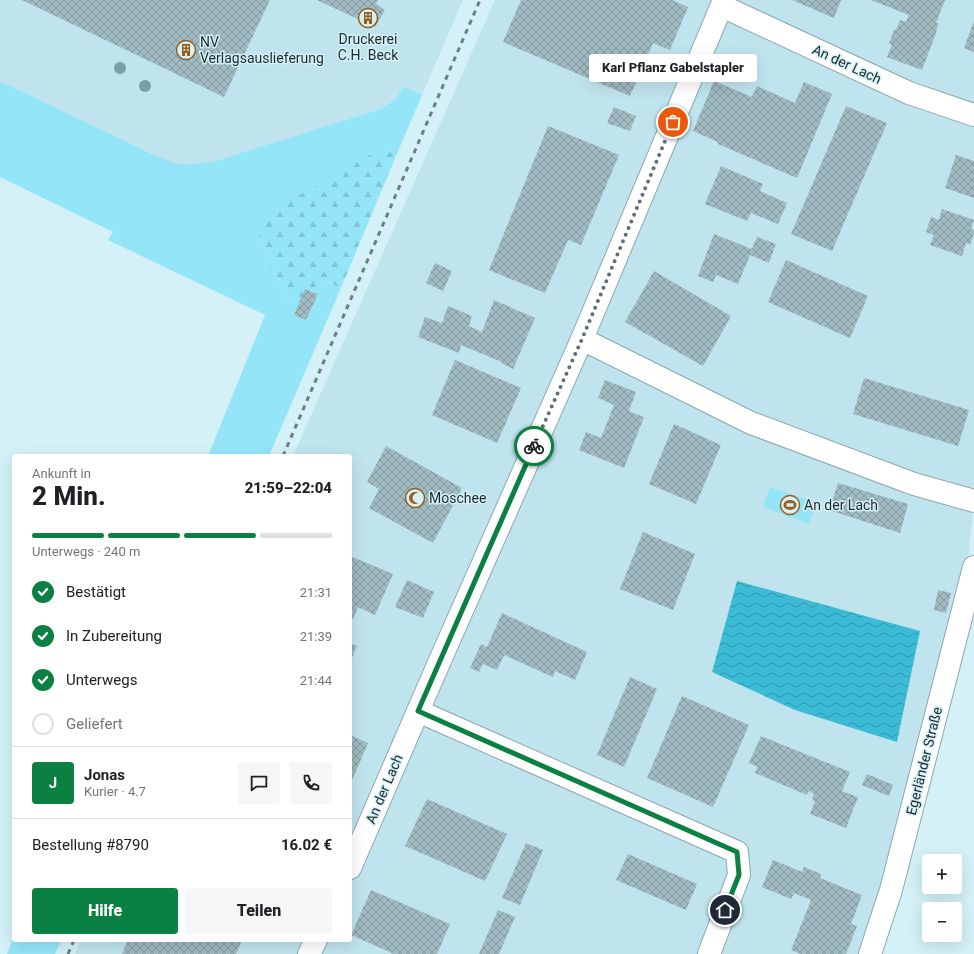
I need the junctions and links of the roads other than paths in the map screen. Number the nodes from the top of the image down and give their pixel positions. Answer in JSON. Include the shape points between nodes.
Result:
{"nodes":[{"id":1,"x":723,"y":3,"type":"edge"},
{"id":2,"x":974,"y":115,"type":"edge"},
{"id":3,"x":582,"y":339,"type":"junction"},
{"id":4,"x":974,"y":501,"type":"edge"},
{"id":5,"x":974,"y":567,"type":"edge"},
{"id":6,"x":418,"y":711,"type":"junction"},
{"id":7,"x":352,"y":863,"type":"edge"},
{"id":8,"x":315,"y":942,"type":"edge"},
{"id":9,"x":309,"y":954,"type":"edge"},
{"id":10,"x":709,"y":954,"type":"edge"},
{"id":11,"x":870,"y":954,"type":"edge"}],
"edges":[{"from":1,"to":2,"type":"street","name":"An der Lach","via":[[909,93]]},
{"from":1,"to":3,"type":"street","name":"An der Lach"},
{"from":3,"to":4,"type":"street","via":[[751,423],[914,484]]},
{"from":3,"to":6,"type":"street","name":"An der Lach"},
{"from":5,"to":11,"type":"street","name":"Egerländer Straße","via":[[891,890]]},
{"from":6,"to":7,"type":"street","name":"An der Lach"},
{"from":6,"to":10,"type":"street","via":[[737,852],[739,875]]},
{"from":8,"to":9,"type":"street"}]}
